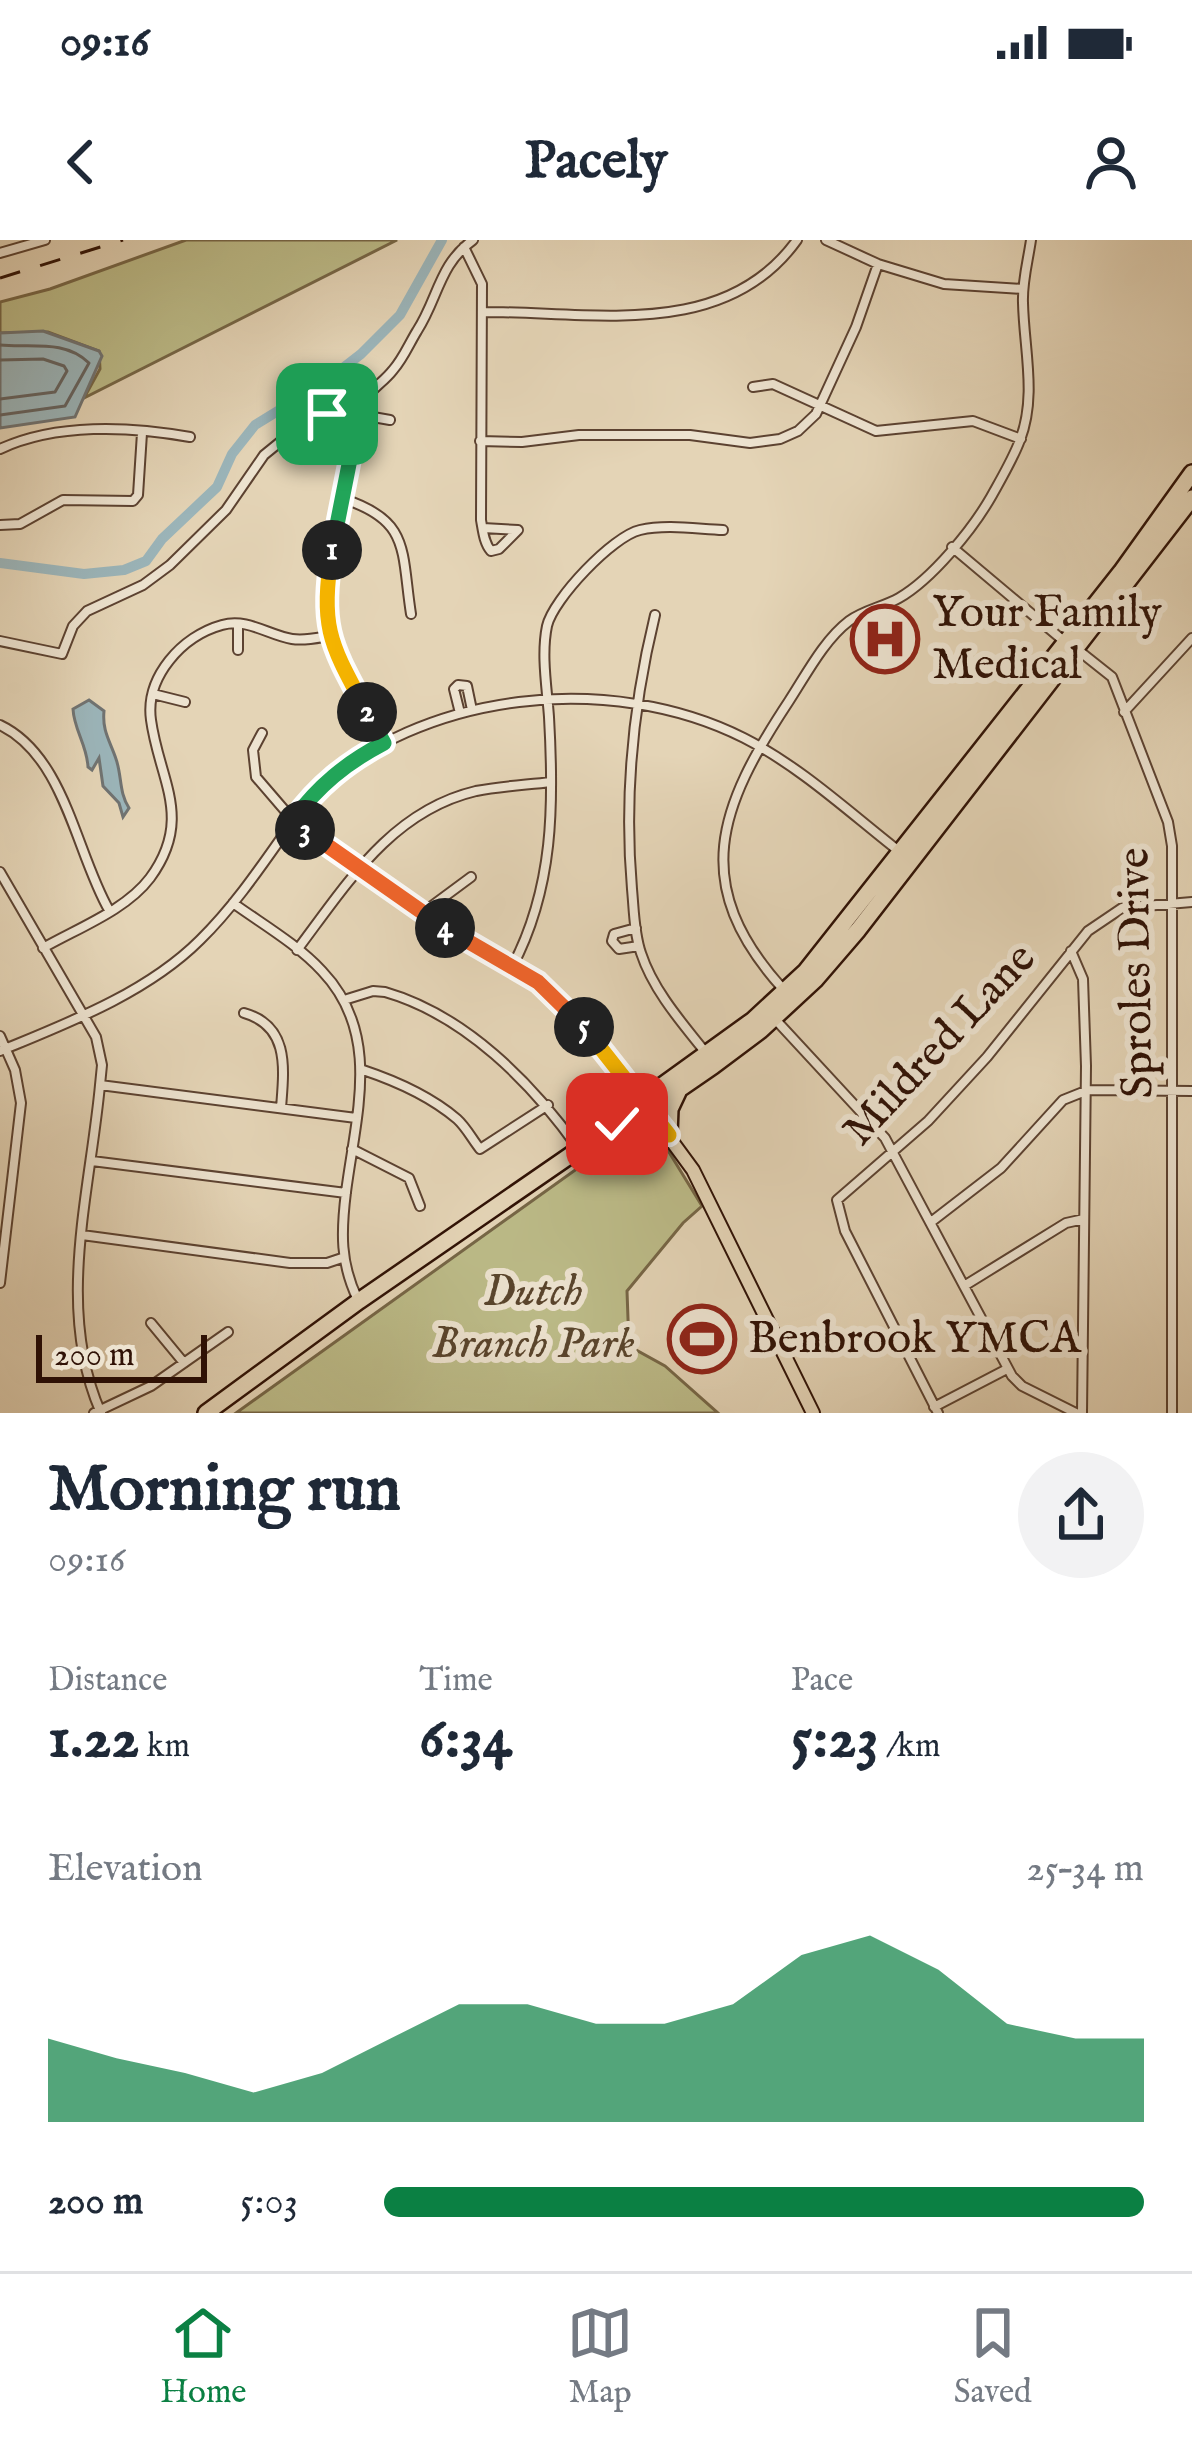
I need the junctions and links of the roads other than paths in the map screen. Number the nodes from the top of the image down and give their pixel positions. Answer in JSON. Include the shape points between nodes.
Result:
{"nodes":[{"id":1,"x":45,"y":240,"type":"edge"},
{"id":2,"x":473,"y":240,"type":"edge"},
{"id":3,"x":797,"y":240,"type":"edge"},
{"id":4,"x":826,"y":240,"type":"edge"},
{"id":5,"x":1031,"y":240,"type":"edge"},
{"id":6,"x":464,"y":247,"type":"junction"},
{"id":7,"x":0,"y":253,"type":"edge"},
{"id":8,"x":878,"y":263,"type":"junction"},
{"id":9,"x":1023,"y":289,"type":"junction"},
{"id":10,"x":482,"y":312,"type":"junction"},
{"id":11,"x":752,"y":387,"type":"dead end"},
{"id":12,"x":820,"y":406,"type":"junction"},
{"id":13,"x":359,"y":414,"type":"junction"},
{"id":14,"x":390,"y":420,"type":"dead end"},
{"id":15,"x":142,"y":433,"type":"junction"},
{"id":16,"x":190,"y":437,"type":"dead end"},
{"id":17,"x":1021,"y":439,"type":"junction"},
{"id":18,"x":479,"y":441,"type":"junction"},
{"id":19,"x":0,"y":449,"type":"edge"},
{"id":20,"x":1192,"y":473,"type":"edge"},
{"id":21,"x":341,"y":498,"type":"junction"},
{"id":22,"x":1192,"y":498,"type":"edge"},
{"id":23,"x":1185,"y":521,"type":"edge"},
{"id":24,"x":0,"y":525,"type":"edge"},
{"id":25,"x":483,"y":528,"type":"junction"},
{"id":26,"x":723,"y":530,"type":"dead end"},
{"id":27,"x":952,"y":547,"type":"junction"},
{"id":28,"x":411,"y":614,"type":"dead end"},
{"id":29,"x":656,"y":615,"type":"dead end"},
{"id":30,"x":238,"y":624,"type":"junction"},
{"id":31,"x":329,"y":636,"type":"junction"},
{"id":32,"x":1192,"y":638,"type":"edge"},
{"id":33,"x":0,"y":641,"type":"edge"},
{"id":34,"x":1069,"y":645,"type":"junction"},
{"id":35,"x":238,"y":650,"type":"dead end"},
{"id":36,"x":153,"y":694,"type":"junction"},
{"id":37,"x":548,"y":701,"type":"junction"},
{"id":38,"x":185,"y":702,"type":"dead end"},
{"id":39,"x":637,"y":704,"type":"junction"},
{"id":40,"x":472,"y":710,"type":"junction"},
{"id":41,"x":1124,"y":712,"type":"junction"},
{"id":42,"x":460,"y":713,"type":"junction"},
{"id":43,"x":0,"y":725,"type":"edge"},
{"id":44,"x":262,"y":734,"type":"dead end"},
{"id":45,"x":384,"y":743,"type":"junction"},
{"id":46,"x":758,"y":746,"type":"junction"},
{"id":47,"x":551,"y":782,"type":"junction"},
{"id":48,"x":293,"y":820,"type":"junction"},
{"id":49,"x":905,"y":856,"type":"junction"},
{"id":50,"x":358,"y":869,"type":"junction"},
{"id":51,"x":0,"y":872,"type":"edge"},
{"id":52,"x":471,"y":877,"type":"dead end"},
{"id":53,"x":12,"y":892,"type":"junction"},
{"id":54,"x":0,"y":898,"type":"edge"},
{"id":55,"x":1192,"y":902,"type":"edge"},
{"id":56,"x":233,"y":903,"type":"junction"},
{"id":57,"x":1173,"y":904,"type":"junction"},
{"id":58,"x":109,"y":910,"type":"junction"},
{"id":59,"x":421,"y":914,"type":"junction"},
{"id":60,"x":636,"y":928,"type":"junction"},
{"id":61,"x":639,"y":946,"type":"junction"},
{"id":62,"x":43,"y":948,"type":"junction"},
{"id":63,"x":297,"y":950,"type":"junction"},
{"id":64,"x":1071,"y":951,"type":"junction"},
{"id":65,"x":512,"y":967,"type":"junction"},
{"id":66,"x":786,"y":992,"type":"junction"},
{"id":67,"x":344,"y":1000,"type":"junction"},
{"id":68,"x":244,"y":1013,"type":"dead end"},
{"id":69,"x":770,"y":1014,"type":"junction"},
{"id":70,"x":84,"y":1016,"type":"junction"},
{"id":71,"x":0,"y":1036,"type":"edge"},
{"id":72,"x":3,"y":1050,"type":"edge"},
{"id":73,"x":707,"y":1054,"type":"junction"},
{"id":74,"x":363,"y":1070,"type":"junction"},
{"id":75,"x":100,"y":1085,"type":"junction"},
{"id":76,"x":680,"y":1090,"type":"junction"},
{"id":77,"x":1172,"y":1090,"type":"junction"},
{"id":78,"x":1085,"y":1091,"type":"junction"},
{"id":79,"x":1192,"y":1091,"type":"edge"},
{"id":80,"x":548,"y":1106,"type":"junction"},
{"id":81,"x":642,"y":1107,"type":"junction"},
{"id":82,"x":281,"y":1108,"type":"junction"},
{"id":83,"x":356,"y":1118,"type":"junction"},
{"id":84,"x":617,"y":1124,"type":"junction"},
{"id":85,"x":669,"y":1135,"type":"junction"},
{"id":86,"x":352,"y":1149,"type":"junction"},
{"id":87,"x":579,"y":1149,"type":"junction"},
{"id":88,"x":895,"y":1152,"type":"junction"},
{"id":89,"x":92,"y":1161,"type":"junction"},
{"id":90,"x":346,"y":1193,"type":"junction"},
{"id":91,"x":420,"y":1206,"type":"dead end"},
{"id":92,"x":1084,"y":1219,"type":"junction"},
{"id":93,"x":931,"y":1222,"type":"junction"},
{"id":94,"x":82,"y":1235,"type":"junction"},
{"id":95,"x":342,"y":1258,"type":"junction"},
{"id":96,"x":0,"y":1283,"type":"edge"},
{"id":97,"x":964,"y":1286,"type":"junction"},
{"id":98,"x":359,"y":1301,"type":"junction"},
{"id":99,"x":152,"y":1323,"type":"dead end"},
{"id":100,"x":228,"y":1332,"type":"dead end"},
{"id":101,"x":184,"y":1363,"type":"junction"},
{"id":102,"x":1007,"y":1370,"type":"junction"},
{"id":103,"x":936,"y":1410,"type":"edge"},
{"id":104,"x":98,"y":1412,"type":"edge"},
{"id":105,"x":206,"y":1413,"type":"edge"},
{"id":106,"x":813,"y":1413,"type":"edge"},
{"id":107,"x":1079,"y":1413,"type":"edge"},
{"id":108,"x":1172,"y":1413,"type":"edge"}],
"edges":[{"from":1,"to":7,"type":"street"},
{"from":2,"to":6,"type":"street"},
{"from":3,"to":10,"type":"street","via":[[782,262],[703,308]]},
{"from":4,"to":8,"type":"street"},
{"from":5,"to":9,"type":"street"},
{"from":6,"to":10,"type":"street","via":[[482,284]]},
{"from":6,"to":13,"type":"street","via":[[395,369]]},
{"from":8,"to":9,"type":"street","via":[[944,284]]},
{"from":8,"to":12,"type":"street"},
{"from":9,"to":17,"type":"street","via":[[1030,377]]},
{"from":10,"to":18,"type":"street"},
{"from":11,"to":12,"type":"street","via":[[773,384]]},
{"from":12,"to":17,"type":"street","via":[[877,431],[973,421]]},
{"from":12,"to":18,"type":"street","via":[[798,431],[765,443],[690,434]]},
{"from":13,"to":14,"type":"street"},
{"from":13,"to":21,"type":"street"},
{"from":13,"to":33,"type":"street","via":[[327,414],[264,454],[203,533],[155,578],[87,611],[62,654]]},
{"from":15,"to":16,"type":"street"},
{"from":15,"to":19,"type":"street","via":[[43,432]]},
{"from":15,"to":24,"type":"street","via":[[133,501],[63,500],[20,524]]},
{"from":17,"to":27,"type":"street"},
{"from":18,"to":25,"type":"street"},
{"from":20,"to":34,"type":"highway"},
{"from":21,"to":28,"type":"street","via":[[374,508],[392,526]]},
{"from":21,"to":31,"type":"street","via":[[327,587]]},
{"from":22,"to":23,"type":"highway"},
{"from":23,"to":34,"type":"highway"},
{"from":25,"to":25,"type":"street","via":[[502,527],[518,530],[496,551]]},
{"from":26,"to":37,"type":"street","via":[[635,531],[584,573],[548,622]]},
{"from":27,"to":34,"type":"street","name":"Sproles Drive"},
{"from":27,"to":46,"type":"street","via":[[908,592],[839,631]]},
{"from":29,"to":39,"type":"street"},
{"from":30,"to":31,"type":"street","via":[[290,639]]},
{"from":30,"to":35,"type":"street"},
{"from":30,"to":36,"type":"street","via":[[199,634],[173,655]]},
{"from":31,"to":45,"type":"street"},
{"from":32,"to":41,"type":"street"},
{"from":34,"to":41,"type":"street","name":"Sproles Drive","via":[[1108,672]]},
{"from":34,"to":49,"type":"highway"},
{"from":36,"to":38,"type":"street"},
{"from":36,"to":58,"type":"street","via":[[151,720],[173,807],[168,840],[148,880]]},
{"from":37,"to":39,"type":"street"},
{"from":37,"to":40,"type":"street"},
{"from":37,"to":47,"type":"street"},
{"from":39,"to":46,"type":"street","via":[[697,718]]},
{"from":39,"to":60,"type":"street","via":[[628,806]]},
{"from":40,"to":42,"type":"street"},
{"from":40,"to":42,"type":"street","via":[[463,684],[454,689]]},
{"from":41,"to":57,"type":"street","name":"Sproles Drive","via":[[1168,822]]},
{"from":42,"to":45,"type":"street"},
{"from":43,"to":58,"type":"street","via":[[19,735],[54,784]]},
{"from":44,"to":48,"type":"street","via":[[256,777]]},
{"from":45,"to":48,"type":"street","via":[[331,777]]},
{"from":46,"to":49,"type":"street"},
{"from":46,"to":66,"type":"street","via":[[725,824],[727,889],[744,939]]},
{"from":47,"to":50,"type":"street","via":[[448,801],[397,829]]},
{"from":47,"to":65,"type":"street","via":[[548,862]]},
{"from":48,"to":50,"type":"street"},
{"from":48,"to":56,"type":"street"},
{"from":49,"to":66,"type":"highway"},
{"from":49,"to":69,"type":"highway","via":[[826,968]]},
{"from":50,"to":59,"type":"street"},
{"from":50,"to":63,"type":"street"},
{"from":51,"to":53,"type":"street"},
{"from":52,"to":59,"type":"street"},
{"from":53,"to":54,"type":"street"},
{"from":53,"to":62,"type":"street"},
{"from":55,"to":57,"type":"street","name":"Mildred Lane"},
{"from":56,"to":63,"type":"street"},
{"from":56,"to":70,"type":"street","via":[[185,953]]},
{"from":57,"to":64,"type":"street","name":"Mildred Lane","via":[[1122,908]]},
{"from":57,"to":77,"type":"street","name":"Sproles Drive"},
{"from":58,"to":62,"type":"street"},
{"from":59,"to":65,"type":"street"},
{"from":60,"to":61,"type":"street"},
{"from":60,"to":61,"type":"street","via":[[612,941],[620,949]]},
{"from":61,"to":73,"type":"street","via":[[657,987]]},
{"from":62,"to":70,"type":"street"},
{"from":63,"to":67,"type":"street"},
{"from":64,"to":78,"type":"street","via":[[1084,980]]},
{"from":64,"to":88,"type":"street","name":"Mildred Lane","via":[[987,1057]]},
{"from":65,"to":81,"type":"street","via":[[557,998]]},
{"from":66,"to":69,"type":"highway"},
{"from":67,"to":74,"type":"street"},
{"from":67,"to":80,"type":"street","via":[[373,991],[396,995],[500,1058]]},
{"from":68,"to":82,"type":"street","via":[[277,1037]]},
{"from":69,"to":73,"type":"highway"},
{"from":69,"to":76,"type":"highway"},
{"from":69,"to":88,"type":"street"},
{"from":70,"to":72,"type":"street"},
{"from":70,"to":75,"type":"street","via":[[99,1047]]},
{"from":71,"to":72,"type":"street"},
{"from":72,"to":96,"type":"street","via":[[19,1084],[21,1115]]},
{"from":73,"to":81,"type":"highway"},
{"from":74,"to":80,"type":"street","via":[[439,1106],[480,1149]]},
{"from":74,"to":83,"type":"street"},
{"from":75,"to":82,"type":"street"},
{"from":75,"to":89,"type":"street"},
{"from":76,"to":81,"type":"highway"},
{"from":76,"to":85,"type":"highway"},
{"from":77,"to":78,"type":"street"},
{"from":77,"to":79,"type":"street"},
{"from":77,"to":108,"type":"street","name":"Sproles Drive"},
{"from":78,"to":92,"type":"street"},
{"from":78,"to":93,"type":"street","via":[[1063,1100],[1001,1168]]},
{"from":80,"to":87,"type":"street"},
{"from":81,"to":84,"type":"highway"},
{"from":81,"to":85,"type":"main road"},
{"from":82,"to":83,"type":"street"},
{"from":83,"to":86,"type":"street"},
{"from":84,"to":85,"type":"main road"},
{"from":84,"to":87,"type":"highway"},
{"from":85,"to":106,"type":"main road"},
{"from":86,"to":90,"type":"street"},
{"from":86,"to":91,"type":"street","via":[[409,1178]]},
{"from":87,"to":98,"type":"highway"},
{"from":88,"to":93,"type":"street"},
{"from":88,"to":103,"type":"street","name":"Mildred Lane","via":[[836,1204]]},
{"from":89,"to":90,"type":"street"},
{"from":89,"to":94,"type":"street"},
{"from":90,"to":95,"type":"street"},
{"from":92,"to":97,"type":"street","via":[[1066,1222]]},
{"from":92,"to":107,"type":"street"},
{"from":93,"to":97,"type":"street"},
{"from":94,"to":95,"type":"street","via":[[290,1263]]},
{"from":94,"to":104,"type":"street","via":[[78,1332]]},
{"from":95,"to":98,"type":"street"},
{"from":97,"to":102,"type":"street"},
{"from":98,"to":105,"type":"highway"},
{"from":99,"to":101,"type":"street"},
{"from":100,"to":101,"type":"street"},
{"from":101,"to":104,"type":"street"},
{"from":102,"to":103,"type":"street"},
{"from":102,"to":107,"type":"street","via":[[1022,1386]]}]}
